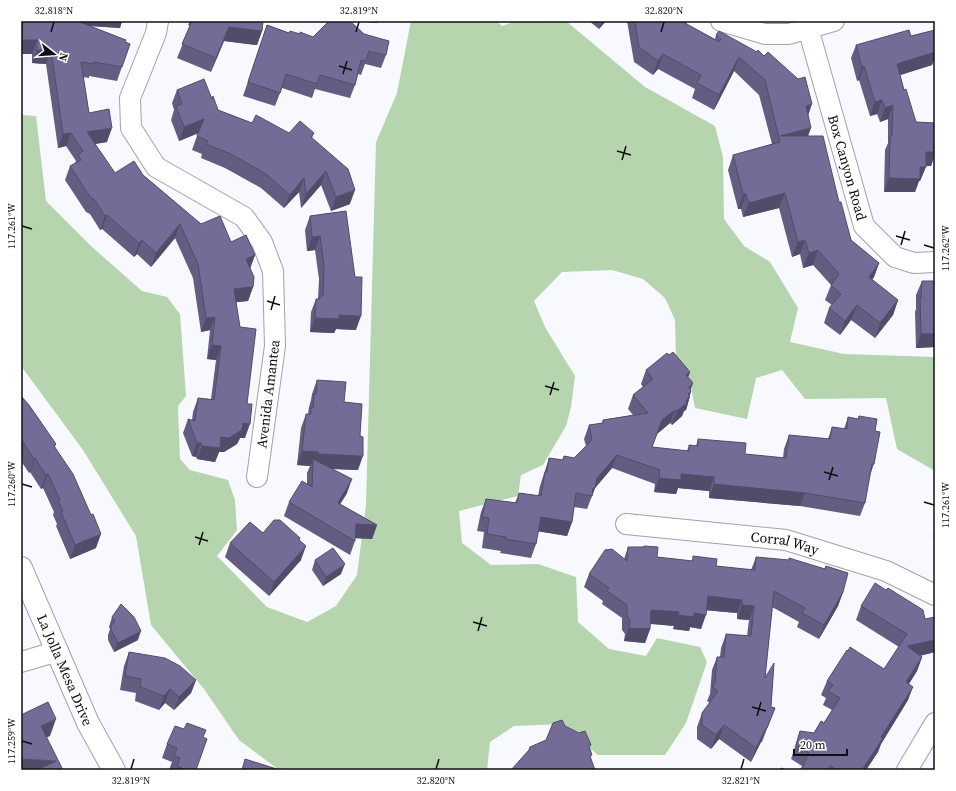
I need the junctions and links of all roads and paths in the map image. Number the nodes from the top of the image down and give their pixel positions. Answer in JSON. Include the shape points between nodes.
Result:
{"nodes":[{"id":1,"x":158,"y":21,"type":"edge"},
{"id":2,"x":721,"y":21,"type":"edge"},
{"id":3,"x":834,"y":21,"type":"edge"},
{"id":4,"x":808,"y":28,"type":"junction"},
{"id":5,"x":935,"y":262,"type":"edge"},
{"id":6,"x":257,"y":477,"type":"dead end"},
{"id":7,"x":626,"y":524,"type":"dead end"},
{"id":8,"x":21,"y":568,"type":"edge"},
{"id":9,"x":935,"y":595,"type":"edge"},
{"id":10,"x":58,"y":651,"type":"junction"},
{"id":11,"x":21,"y":662,"type":"edge"},
{"id":12,"x":935,"y":722,"type":"edge"},
{"id":13,"x":114,"y":770,"type":"edge"},
{"id":14,"x":907,"y":770,"type":"edge"}],
"edges":[{"from":1,"to":6,"type":"street","name":"Avenida Amantea","via":[[156,33],[130,98],[131,128],[156,166],[244,217],[262,242],[273,271],[275,346]]},
{"from":2,"to":4,"type":"street","via":[[765,34],[789,34]]},
{"from":3,"to":4,"type":"street"},
{"from":4,"to":5,"type":"street","name":"Box Canyon Road","via":[[864,226],[895,257],[914,263]]},
{"from":7,"to":9,"type":"street","name":"Corral Way","via":[[786,540],[886,571]]},
{"from":8,"to":10,"type":"street","name":"La Jolla Mesa Drive"},
{"from":10,"to":11,"type":"street"},
{"from":10,"to":13,"type":"street","name":"La Jolla Mesa Drive","via":[[88,723]]},
{"from":12,"to":14,"type":"street"}]}
